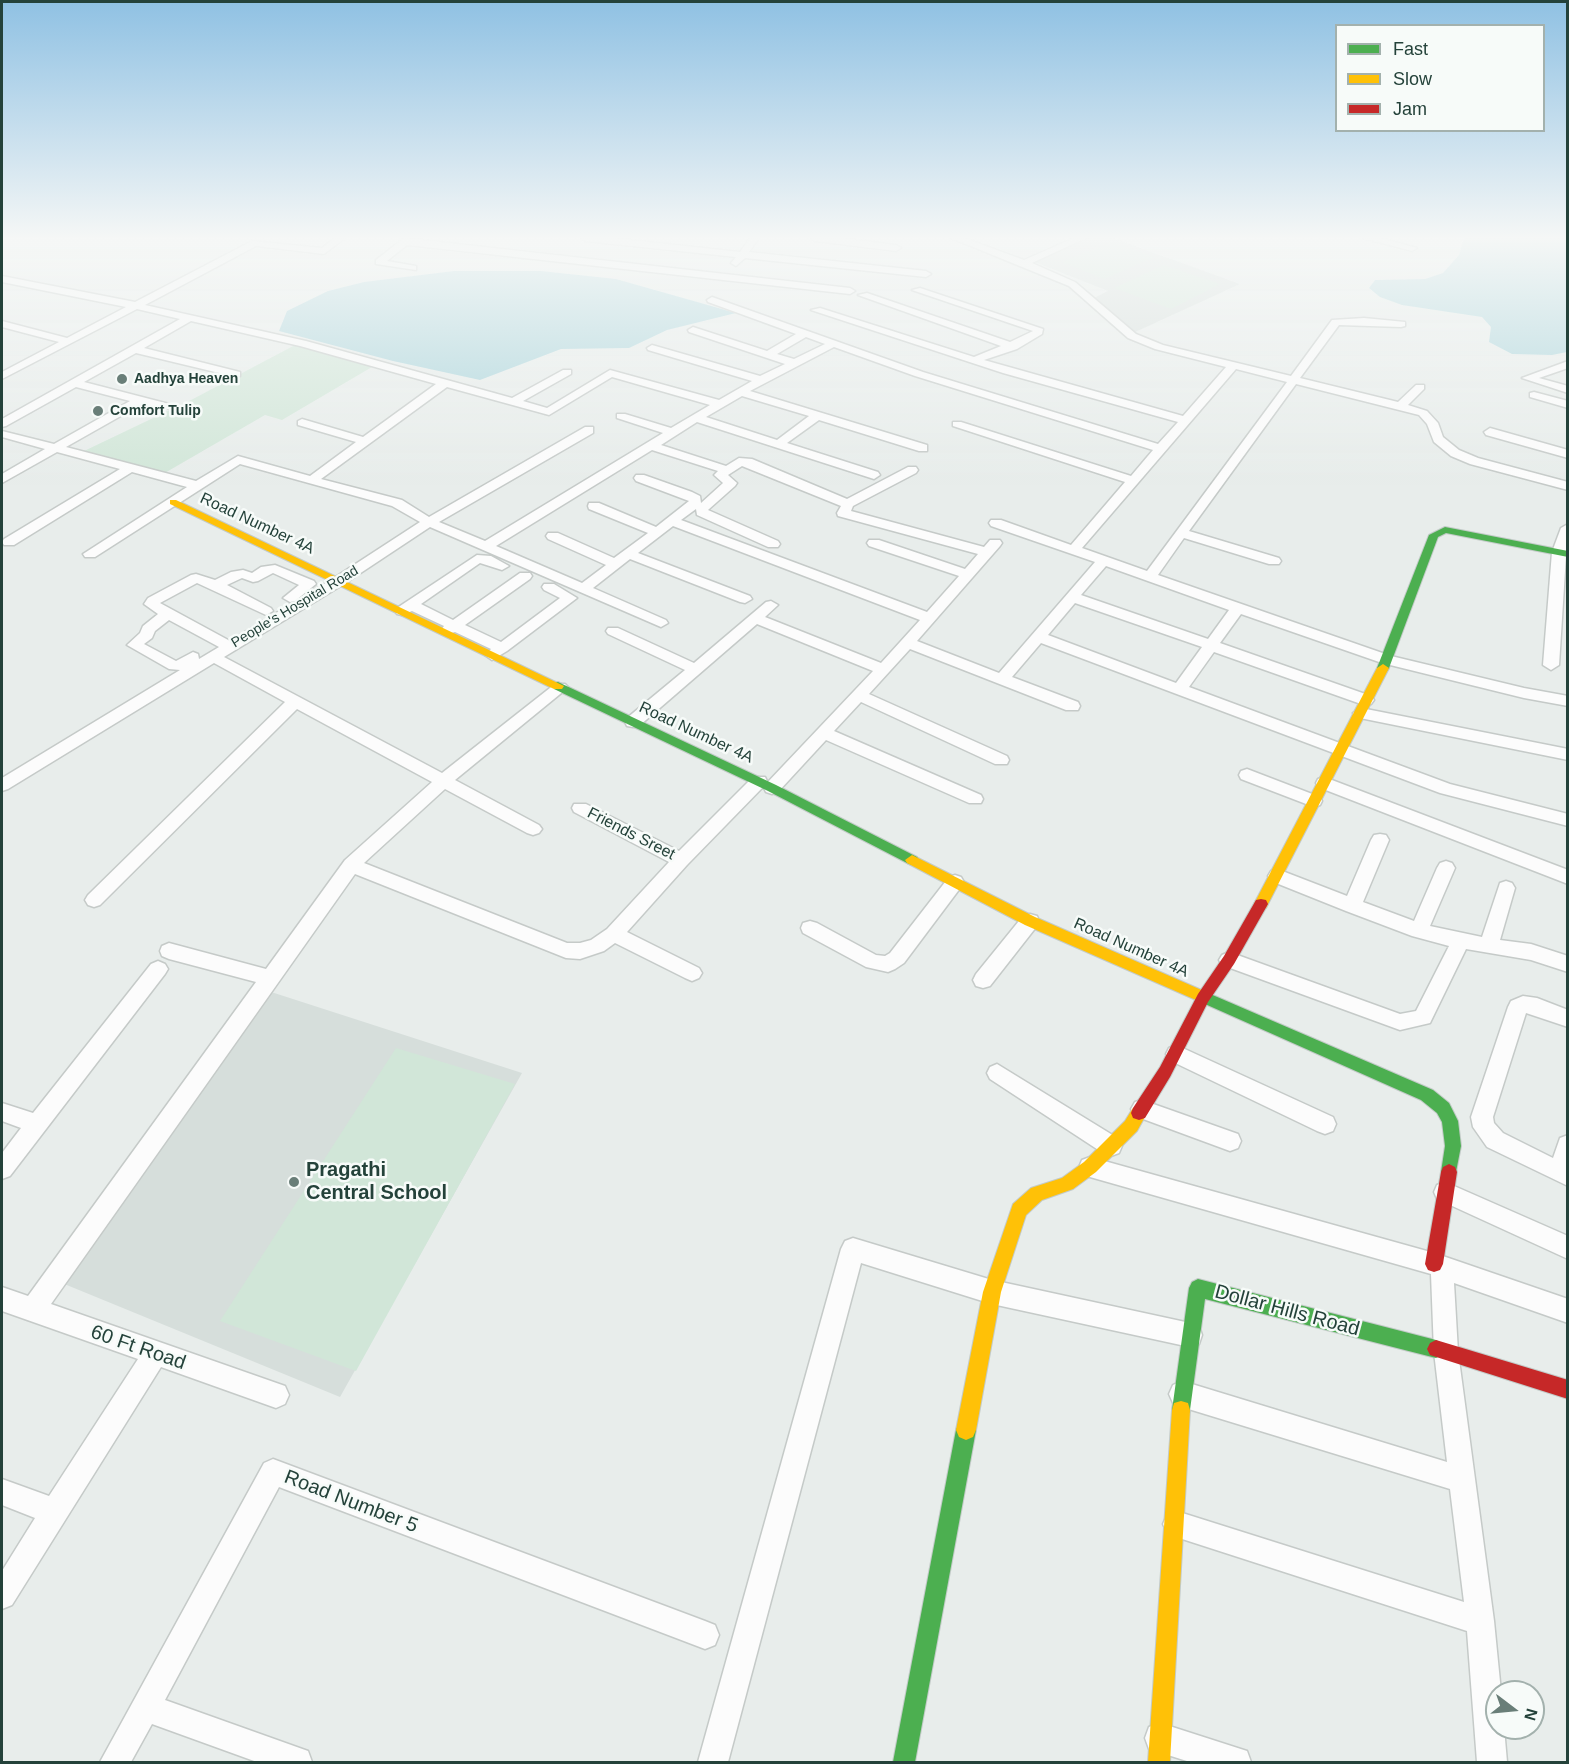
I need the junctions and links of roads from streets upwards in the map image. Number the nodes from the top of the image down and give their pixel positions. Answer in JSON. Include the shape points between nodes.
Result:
{"nodes":[{"id":1,"x":106,"y":320,"type":"edge"},
{"id":2,"x":185,"y":320,"type":"edge"},
{"id":3,"x":199,"y":320,"type":"edge"},
{"id":4,"x":769,"y":320,"type":"edge"},
{"id":5,"x":849,"y":320,"type":"edge"},
{"id":6,"x":935,"y":320,"type":"edge"},
{"id":7,"x":1011,"y":320,"type":"edge"},
{"id":8,"x":1114,"y":320,"type":"edge"},
{"id":9,"x":2,"y":324,"type":"edge"},
{"id":10,"x":1401,"y":324,"type":"dead end"},
{"id":11,"x":693,"y":330,"type":"dead end"},
{"id":12,"x":805,"y":333,"type":"junction"},
{"id":13,"x":68,"y":341,"type":"junction"},
{"id":14,"x":833,"y":344,"type":"junction"},
{"id":15,"x":1013,"y":347,"type":"junction"},
{"id":16,"x":652,"y":348,"type":"dead end"},
{"id":17,"x":134,"y":349,"type":"junction"},
{"id":18,"x":768,"y":355,"type":"junction"},
{"id":19,"x":2,"y":360,"type":"edge"},
{"id":20,"x":975,"y":360,"type":"junction"},
{"id":21,"x":794,"y":363,"type":"junction"},
{"id":22,"x":1568,"y":364,"type":"edge"},
{"id":23,"x":21,"y":365,"type":"junction"},
{"id":24,"x":1232,"y":367,"type":"junction"},
{"id":25,"x":567,"y":372,"type":"dead end"},
{"id":26,"x":236,"y":374,"type":"dead end"},
{"id":27,"x":2,"y":376,"type":"edge"},
{"id":28,"x":761,"y":380,"type":"junction"},
{"id":29,"x":1296,"y":380,"type":"junction"},
{"id":30,"x":446,"y":382,"type":"junction"},
{"id":31,"x":75,"y":383,"type":"junction"},
{"id":32,"x":1420,"y":387,"type":"dead end"},
{"id":33,"x":1568,"y":390,"type":"edge"},
{"id":34,"x":741,"y":392,"type":"junction"},
{"id":35,"x":1534,"y":395,"type":"dead end"},
{"id":36,"x":140,"y":400,"type":"junction"},
{"id":37,"x":514,"y":402,"type":"junction"},
{"id":38,"x":720,"y":404,"type":"junction"},
{"id":39,"x":1568,"y":405,"type":"edge"},
{"id":40,"x":1400,"y":406,"type":"junction"},
{"id":41,"x":169,"y":407,"type":"dead end"},
{"id":42,"x":2,"y":413,"type":"edge"},
{"id":43,"x":818,"y":415,"type":"junction"},
{"id":44,"x":621,"y":416,"type":"dead end"},
{"id":45,"x":15,"y":417,"type":"junction"},
{"id":46,"x":696,"y":417,"type":"junction"},
{"id":47,"x":1186,"y":420,"type":"junction"},
{"id":48,"x":302,"y":423,"type":"dead end"},
{"id":49,"x":2,"y":424,"type":"edge"},
{"id":50,"x":957,"y":424,"type":"dead end"},
{"id":51,"x":589,"y":430,"type":"dead end"},
{"id":52,"x":672,"y":432,"type":"junction"},
{"id":53,"x":1490,"y":432,"type":"dead end"},
{"id":54,"x":2,"y":434,"type":"edge"},
{"id":55,"x":365,"y":441,"type":"junction"},
{"id":56,"x":779,"y":444,"type":"junction"},
{"id":57,"x":652,"y":446,"type":"junction"},
{"id":58,"x":923,"y":448,"type":"dead end"},
{"id":59,"x":55,"y":449,"type":"junction"},
{"id":60,"x":1161,"y":449,"type":"junction"},
{"id":61,"x":1568,"y":454,"type":"edge"},
{"id":62,"x":128,"y":469,"type":"junction"},
{"id":63,"x":728,"y":470,"type":"junction"},
{"id":64,"x":912,"y":470,"type":"dead end"},
{"id":65,"x":874,"y":475,"type":"dead end"},
{"id":66,"x":2,"y":478,"type":"edge"},
{"id":67,"x":640,"y":478,"type":"dead end"},
{"id":68,"x":313,"y":479,"type":"junction"},
{"id":69,"x":1132,"y":480,"type":"junction"},
{"id":70,"x":196,"y":485,"type":"junction"},
{"id":71,"x":1568,"y":486,"type":"edge"},
{"id":72,"x":172,"y":502,"type":"junction"},
{"id":73,"x":848,"y":504,"type":"junction"},
{"id":74,"x":594,"y":506,"type":"dead end"},
{"id":75,"x":671,"y":521,"type":"junction"},
{"id":76,"x":429,"y":522,"type":"junction"},
{"id":77,"x":996,"y":523,"type":"dead end"},
{"id":78,"x":1568,"y":528,"type":"edge"},
{"id":79,"x":657,"y":532,"type":"junction"},
{"id":80,"x":1181,"y":533,"type":"junction"},
{"id":81,"x":553,"y":536,"type":"dead end"},
{"id":82,"x":9,"y":542,"type":"dead end"},
{"id":83,"x":874,"y":543,"type":"dead end"},
{"id":84,"x":773,"y":544,"type":"dead end"},
{"id":85,"x":485,"y":547,"type":"junction"},
{"id":86,"x":1074,"y":549,"type":"junction"},
{"id":87,"x":1563,"y":553,"type":"edge"},
{"id":88,"x":90,"y":554,"type":"dead end"},
{"id":89,"x":628,"y":554,"type":"junction"},
{"id":90,"x":1104,"y":560,"type":"junction"},
{"id":91,"x":1274,"y":561,"type":"dead end"},
{"id":92,"x":616,"y":564,"type":"junction"},
{"id":93,"x":968,"y":575,"type":"junction"},
{"id":94,"x":525,"y":576,"type":"junction"},
{"id":95,"x":1150,"y":576,"type":"junction"},
{"id":96,"x":339,"y":581,"type":"junction"},
{"id":97,"x":216,"y":585,"type":"junction"},
{"id":98,"x":583,"y":589,"type":"junction"},
{"id":99,"x":1073,"y":597,"type":"junction"},
{"id":100,"x":746,"y":599,"type":"dead end"},
{"id":101,"x":771,"y":605,"type":"dead end"},
{"id":102,"x":1238,"y":607,"type":"junction"},
{"id":103,"x":406,"y":608,"type":"junction"},
{"id":104,"x":168,"y":614,"type":"junction"},
{"id":105,"x":273,"y":614,"type":"junction"},
{"id":106,"x":755,"y":618,"type":"junction"},
{"id":107,"x":929,"y":618,"type":"junction"},
{"id":108,"x":661,"y":622,"type":"dead end"},
{"id":109,"x":449,"y":628,"type":"junction"},
{"id":110,"x":613,"y":631,"type":"dead end"},
{"id":111,"x":1039,"y":637,"type":"junction"},
{"id":112,"x":908,"y":643,"type":"junction"},
{"id":113,"x":224,"y":644,"type":"junction"},
{"id":114,"x":1212,"y":645,"type":"junction"},
{"id":115,"x":497,"y":651,"type":"junction"},
{"id":116,"x":213,"y":657,"type":"junction"},
{"id":117,"x":1387,"y":660,"type":"junction"},
{"id":118,"x":1551,"y":665,"type":"dead end"},
{"id":119,"x":695,"y":669,"type":"junction"},
{"id":120,"x":883,"y":669,"type":"junction"},
{"id":121,"x":1003,"y":678,"type":"junction"},
{"id":122,"x":560,"y":687,"type":"junction"},
{"id":123,"x":1180,"y":689,"type":"junction"},
{"id":124,"x":859,"y":695,"type":"junction"},
{"id":125,"x":1568,"y":701,"type":"edge"},
{"id":126,"x":295,"y":702,"type":"junction"},
{"id":127,"x":1072,"y":706,"type":"dead end"},
{"id":128,"x":1363,"y":706,"type":"junction"},
{"id":129,"x":633,"y":722,"type":"junction"},
{"id":130,"x":824,"y":732,"type":"junction"},
{"id":131,"x":1342,"y":750,"type":"junction"},
{"id":132,"x":1568,"y":756,"type":"edge"},
{"id":133,"x":1000,"y":760,"type":"dead end"},
{"id":134,"x":1247,"y":775,"type":"dead end"},
{"id":135,"x":442,"y":781,"type":"junction"},
{"id":136,"x":1324,"y":783,"type":"junction"},
{"id":137,"x":765,"y":784,"type":"junction"},
{"id":138,"x":2,"y":786,"type":"edge"},
{"id":139,"x":975,"y":799,"type":"dead end"},
{"id":140,"x":1314,"y":801,"type":"junction"},
{"id":141,"x":580,"y":808,"type":"dead end"},
{"id":142,"x":1568,"y":819,"type":"edge"},
{"id":143,"x":533,"y":828,"type":"dead end"},
{"id":144,"x":1380,"y":840,"type":"dead end"},
{"id":145,"x":681,"y":860,"type":"junction"},
{"id":146,"x":351,"y":865,"type":"junction"},
{"id":147,"x":1446,"y":868,"type":"dead end"},
{"id":148,"x":1276,"y":876,"type":"junction"},
{"id":149,"x":1568,"y":877,"type":"edge"},
{"id":150,"x":955,"y":882,"type":"junction"},
{"id":151,"x":1506,"y":888,"type":"dead end"},
{"id":152,"x":94,"y":900,"type":"dead end"},
{"id":153,"x":1352,"y":906,"type":"junction"},
{"id":154,"x":1030,"y":921,"type":"junction"},
{"id":155,"x":810,"y":928,"type":"dead end"},
{"id":156,"x":1419,"y":931,"type":"junction"},
{"id":157,"x":614,"y":934,"type":"junction"},
{"id":158,"x":1461,"y":941,"type":"junction"},
{"id":159,"x":1489,"y":946,"type":"junction"},
{"id":160,"x":169,"y":951,"type":"dead end"},
{"id":161,"x":1229,"y":960,"type":"junction"},
{"id":162,"x":1568,"y":964,"type":"edge"},
{"id":163,"x":158,"y":969,"type":"dead end"},
{"id":164,"x":692,"y":973,"type":"dead end"},
{"id":165,"x":268,"y":977,"type":"junction"},
{"id":166,"x":983,"y":980,"type":"dead end"},
{"id":167,"x":1203,"y":998,"type":"junction"},
{"id":168,"x":1568,"y":1019,"type":"edge"},
{"id":169,"x":1176,"y":1054,"type":"junction"},
{"id":170,"x":998,"y":1073,"type":"dead end"},
{"id":171,"x":1142,"y":1109,"type":"junction"},
{"id":172,"x":2,"y":1112,"type":"edge"},
{"id":173,"x":37,"y":1124,"type":"junction"},
{"id":174,"x":1325,"y":1124,"type":"dead end"},
{"id":175,"x":1230,"y":1141,"type":"dead end"},
{"id":176,"x":1568,"y":1144,"type":"edge"},
{"id":177,"x":1111,"y":1146,"type":"junction"},
{"id":178,"x":1090,"y":1167,"type":"junction"},
{"id":179,"x":2,"y":1168,"type":"edge"},
{"id":180,"x":1564,"y":1174,"type":"edge"},
{"id":181,"x":1445,"y":1192,"type":"junction"},
{"id":182,"x":1568,"y":1248,"type":"edge"},
{"id":183,"x":1438,"y":1266,"type":"junction"},
{"id":184,"x":992,"y":1292,"type":"junction"},
{"id":185,"x":2,"y":1299,"type":"edge"},
{"id":186,"x":32,"y":1310,"type":"junction"},
{"id":187,"x":1568,"y":1311,"type":"edge"},
{"id":188,"x":1190,"y":1335,"type":"junction"},
{"id":189,"x":1446,"y":1352,"type":"junction"},
{"id":190,"x":155,"y":1354,"type":"junction"},
{"id":191,"x":1568,"y":1390,"type":"edge"},
{"id":192,"x":1182,"y":1394,"type":"junction"},
{"id":193,"x":276,"y":1395,"type":"dead end"},
{"id":194,"x":1463,"y":1480,"type":"junction"},
{"id":195,"x":2,"y":1492,"type":"edge"},
{"id":196,"x":55,"y":1512,"type":"junction"},
{"id":197,"x":1176,"y":1524,"type":"junction"},
{"id":198,"x":2,"y":1595,"type":"edge"},
{"id":199,"x":1480,"y":1621,"type":"junction"},
{"id":200,"x":705,"y":1635,"type":"dead end"},
{"id":201,"x":145,"y":1707,"type":"junction"},
{"id":202,"x":1160,"y":1750,"type":"edge"},
{"id":203,"x":115,"y":1762,"type":"edge"},
{"id":204,"x":297,"y":1762,"type":"edge"},
{"id":205,"x":713,"y":1762,"type":"edge"},
{"id":206,"x":904,"y":1762,"type":"edge"},
{"id":207,"x":1236,"y":1762,"type":"edge"},
{"id":208,"x":1491,"y":1762,"type":"edge"}],
"edges":[{"from":1,"to":13,"type":"street"},
{"from":2,"to":17,"type":"street"},
{"from":3,"to":30,"type":"street"},
{"from":4,"to":12,"type":"street"},
{"from":5,"to":20,"type":"street"},
{"from":6,"to":15,"type":"street"},
{"from":7,"to":15,"type":"street","via":[[1038,329]]},
{"from":8,"to":24,"type":"street","via":[[1132,336],[1159,347]]},
{"from":9,"to":13,"type":"street"},
{"from":10,"to":29,"type":"street","via":[[1336,322]]},
{"from":11,"to":18,"type":"street"},
{"from":12,"to":14,"type":"street"},
{"from":12,"to":18,"type":"street"},
{"from":13,"to":23,"type":"street"},
{"from":14,"to":21,"type":"street"},
{"from":14,"to":60,"type":"street"},
{"from":15,"to":20,"type":"street"},
{"from":16,"to":28,"type":"street"},
{"from":17,"to":26,"type":"street"},
{"from":17,"to":31,"type":"street"},
{"from":18,"to":21,"type":"street"},
{"from":19,"to":23,"type":"street"},
{"from":20,"to":47,"type":"street"},
{"from":21,"to":28,"type":"street"},
{"from":22,"to":33,"type":"street","via":[[1528,378]]},
{"from":23,"to":27,"type":"street"},
{"from":24,"to":29,"type":"street"},
{"from":24,"to":47,"type":"street"},
{"from":25,"to":37,"type":"street"},
{"from":28,"to":34,"type":"street"},
{"from":29,"to":40,"type":"street"},
{"from":29,"to":80,"type":"street"},
{"from":30,"to":37,"type":"street"},
{"from":30,"to":55,"type":"street"},
{"from":31,"to":36,"type":"street"},
{"from":31,"to":45,"type":"street"},
{"from":32,"to":40,"type":"street"},
{"from":34,"to":38,"type":"street"},
{"from":34,"to":43,"type":"street"},
{"from":35,"to":39,"type":"street"},
{"from":36,"to":41,"type":"street"},
{"from":36,"to":59,"type":"street"},
{"from":37,"to":38,"type":"street","via":[[549,412],[610,373]]},
{"from":38,"to":46,"type":"street"},
{"from":40,"to":71,"type":"street","via":[[1423,413],[1438,439],[1455,453]]},
{"from":42,"to":45,"type":"street"},
{"from":43,"to":56,"type":"street"},
{"from":43,"to":58,"type":"street"},
{"from":44,"to":52,"type":"street"},
{"from":45,"to":49,"type":"street"},
{"from":46,"to":52,"type":"street"},
{"from":46,"to":56,"type":"street"},
{"from":47,"to":60,"type":"street"},
{"from":48,"to":55,"type":"street"},
{"from":50,"to":69,"type":"street"},
{"from":51,"to":76,"type":"street","name":"People's Hospital Road"},
{"from":52,"to":57,"type":"street"},
{"from":53,"to":61,"type":"street"},
{"from":54,"to":59,"type":"street"},
{"from":55,"to":68,"type":"street"},
{"from":56,"to":65,"type":"street"},
{"from":57,"to":63,"type":"street"},
{"from":57,"to":85,"type":"street"},
{"from":59,"to":62,"type":"street"},
{"from":59,"to":66,"type":"street"},
{"from":60,"to":69,"type":"street"},
{"from":62,"to":70,"type":"street"},
{"from":62,"to":82,"type":"street"},
{"from":63,"to":73,"type":"street","via":[[739,462],[748,462]]},
{"from":63,"to":84,"type":"street","via":[[720,475],[729,485],[702,512]]},
{"from":64,"to":73,"type":"street"},
{"from":67,"to":75,"type":"street","via":[[695,499]]},
{"from":68,"to":70,"type":"street","via":[[238,460]]},
{"from":68,"to":76,"type":"street","via":[[397,503]]},
{"from":69,"to":86,"type":"street"},
{"from":70,"to":72,"type":"street"},
{"from":72,"to":88,"type":"street"},
{"from":72,"to":96,"type":"street","name":"Road Number 4A"},
{"from":73,"to":93,"type":"street","via":[[843,513],[991,547]]},
{"from":74,"to":79,"type":"street"},
{"from":75,"to":79,"type":"street"},
{"from":75,"to":107,"type":"street"},
{"from":76,"to":85,"type":"street"},
{"from":76,"to":96,"type":"street","name":"People's Hospital Road"},
{"from":77,"to":86,"type":"street"},
{"from":78,"to":87,"type":"street"},
{"from":79,"to":89,"type":"street"},
{"from":80,"to":91,"type":"street"},
{"from":80,"to":95,"type":"street"},
{"from":81,"to":92,"type":"street"},
{"from":83,"to":93,"type":"street"},
{"from":85,"to":98,"type":"street"},
{"from":86,"to":90,"type":"street"},
{"from":87,"to":117,"type":"street","via":[[1445,530],[1434,535]]},
{"from":87,"to":118,"type":"street"},
{"from":89,"to":92,"type":"street"},
{"from":89,"to":100,"type":"street"},
{"from":90,"to":95,"type":"street"},
{"from":90,"to":99,"type":"street"},
{"from":92,"to":98,"type":"street"},
{"from":93,"to":107,"type":"street"},
{"from":94,"to":103,"type":"street","via":[[486,559],[477,559]]},
{"from":94,"to":109,"type":"street"},
{"from":94,"to":115,"type":"street","via":[[570,598]]},
{"from":95,"to":102,"type":"street"},
{"from":96,"to":103,"type":"street","name":"Road Number 4A"},
{"from":96,"to":105,"type":"street","name":"People's Hospital Road"},
{"from":97,"to":104,"type":"street","via":[[196,578],[153,601],[151,604]]},
{"from":97,"to":105,"type":"street"},
{"from":97,"to":105,"type":"street","via":[[237,575],[253,578],[275,569],[309,584]]},
{"from":98,"to":108,"type":"street"},
{"from":99,"to":111,"type":"street"},
{"from":99,"to":114,"type":"street"},
{"from":101,"to":106,"type":"street"},
{"from":102,"to":114,"type":"street"},
{"from":102,"to":117,"type":"street"},
{"from":103,"to":109,"type":"street"},
{"from":104,"to":113,"type":"street"},
{"from":104,"to":113,"type":"street","via":[[148,628],[147,635],[134,645],[176,667]]},
{"from":105,"to":113,"type":"street"},
{"from":106,"to":119,"type":"street"},
{"from":106,"to":120,"type":"street"},
{"from":107,"to":112,"type":"street"},
{"from":109,"to":115,"type":"street"},
{"from":110,"to":119,"type":"street"},
{"from":111,"to":121,"type":"street"},
{"from":111,"to":123,"type":"street"},
{"from":112,"to":120,"type":"street"},
{"from":112,"to":121,"type":"street"},
{"from":113,"to":116,"type":"street","name":"People's Hospital Road"},
{"from":114,"to":123,"type":"street"},
{"from":114,"to":128,"type":"street"},
{"from":115,"to":122,"type":"street","name":"Road Number 4A"},
{"from":116,"to":126,"type":"street"},
{"from":116,"to":138,"type":"street","name":"People's Hospital Road"},
{"from":117,"to":125,"type":"street"},
{"from":117,"to":128,"type":"street"},
{"from":119,"to":129,"type":"street"},
{"from":120,"to":124,"type":"street"},
{"from":121,"to":127,"type":"street"},
{"from":122,"to":129,"type":"street","name":"Road Number 4A"},
{"from":122,"to":135,"type":"street"},
{"from":123,"to":131,"type":"street"},
{"from":124,"to":130,"type":"street"},
{"from":124,"to":133,"type":"street"},
{"from":126,"to":135,"type":"street"},
{"from":126,"to":152,"type":"street"},
{"from":128,"to":131,"type":"street"},
{"from":128,"to":132,"type":"street"},
{"from":129,"to":137,"type":"street","name":"Road Number 4A"},
{"from":130,"to":137,"type":"street"},
{"from":130,"to":139,"type":"street"},
{"from":131,"to":136,"type":"street"},
{"from":131,"to":142,"type":"street","via":[[1446,789]]},
{"from":134,"to":140,"type":"street"},
{"from":135,"to":143,"type":"street"},
{"from":135,"to":146,"type":"street"},
{"from":136,"to":140,"type":"street"},
{"from":136,"to":149,"type":"street"},
{"from":137,"to":145,"type":"street"},
{"from":137,"to":150,"type":"street","name":"Road Number 4A"},
{"from":140,"to":148,"type":"street"},
{"from":141,"to":145,"type":"street","name":"Friends Sreet"},
{"from":144,"to":153,"type":"street"},
{"from":145,"to":157,"type":"street"},
{"from":146,"to":157,"type":"street","via":[[566,950],[597,946]]},
{"from":146,"to":165,"type":"street"},
{"from":147,"to":156,"type":"street"},
{"from":148,"to":153,"type":"street"},
{"from":148,"to":161,"type":"street"},
{"from":150,"to":154,"type":"street","name":"Road Number 4A"},
{"from":150,"to":155,"type":"street","via":[[897,958],[888,964],[873,962]]},
{"from":151,"to":159,"type":"street"},
{"from":153,"to":156,"type":"street"},
{"from":154,"to":166,"type":"street"},
{"from":154,"to":167,"type":"street","name":"Road Number 4A"},
{"from":156,"to":158,"type":"street"},
{"from":157,"to":164,"type":"street"},
{"from":158,"to":159,"type":"street"},
{"from":158,"to":161,"type":"street","via":[[1423,1017],[1400,1022]]},
{"from":159,"to":162,"type":"street","via":[[1531,952]]},
{"from":160,"to":165,"type":"street"},
{"from":161,"to":167,"type":"street"},
{"from":163,"to":173,"type":"street"},
{"from":165,"to":186,"type":"street"},
{"from":167,"to":169,"type":"street"},
{"from":167,"to":181,"type":"street","name":"Road Number 4A","via":[[1426,1095],[1443,1108],[1450,1121],[1453,1146]]},
{"from":168,"to":180,"type":"street","via":[[1537,1006],[1518,1007],[1482,1117],[1484,1127],[1495,1140]]},
{"from":169,"to":171,"type":"street"},
{"from":169,"to":174,"type":"street"},
{"from":170,"to":177,"type":"street"},
{"from":171,"to":175,"type":"street"},
{"from":171,"to":177,"type":"street"},
{"from":172,"to":173,"type":"street"},
{"from":173,"to":179,"type":"street"},
{"from":176,"to":180,"type":"street"},
{"from":177,"to":178,"type":"street"},
{"from":178,"to":183,"type":"street"},
{"from":178,"to":184,"type":"street","via":[[1067,1184],[1036,1194],[1019,1210]]},
{"from":181,"to":182,"type":"street"},
{"from":181,"to":183,"type":"street","name":"Road Number 4A"},
{"from":183,"to":187,"type":"street"},
{"from":183,"to":189,"type":"street"},
{"from":184,"to":188,"type":"street"},
{"from":184,"to":205,"type":"street","via":[[853,1249]]},
{"from":184,"to":206,"type":"street"},
{"from":185,"to":186,"type":"street","name":"60 Ft Road"},
{"from":186,"to":190,"type":"street","name":"60 Ft Road"},
{"from":188,"to":189,"type":"street","name":"Dollar Hills Road","via":[[1198,1288]]},
{"from":188,"to":192,"type":"street","name":"Dollar Hills Road"},
{"from":189,"to":191,"type":"street","name":"Dollar Hills Road"},
{"from":189,"to":194,"type":"street"},
{"from":190,"to":193,"type":"street","name":"60 Ft Road"},
{"from":190,"to":196,"type":"street"},
{"from":192,"to":194,"type":"street"},
{"from":192,"to":197,"type":"street","name":"Dollar Hills Road"},
{"from":194,"to":199,"type":"street"},
{"from":195,"to":196,"type":"street"},
{"from":196,"to":198,"type":"street"},
{"from":197,"to":199,"type":"street"},
{"from":197,"to":202,"type":"street","name":"Dollar Hills Road"},
{"from":199,"to":208,"type":"street"},
{"from":200,"to":201,"type":"street","name":"Road Number 5","via":[[273,1472]]},
{"from":201,"to":203,"type":"street","name":"Road Number 5"},
{"from":201,"to":204,"type":"street"},
{"from":202,"to":207,"type":"street","name":"Dollar Hills Road"}]}
